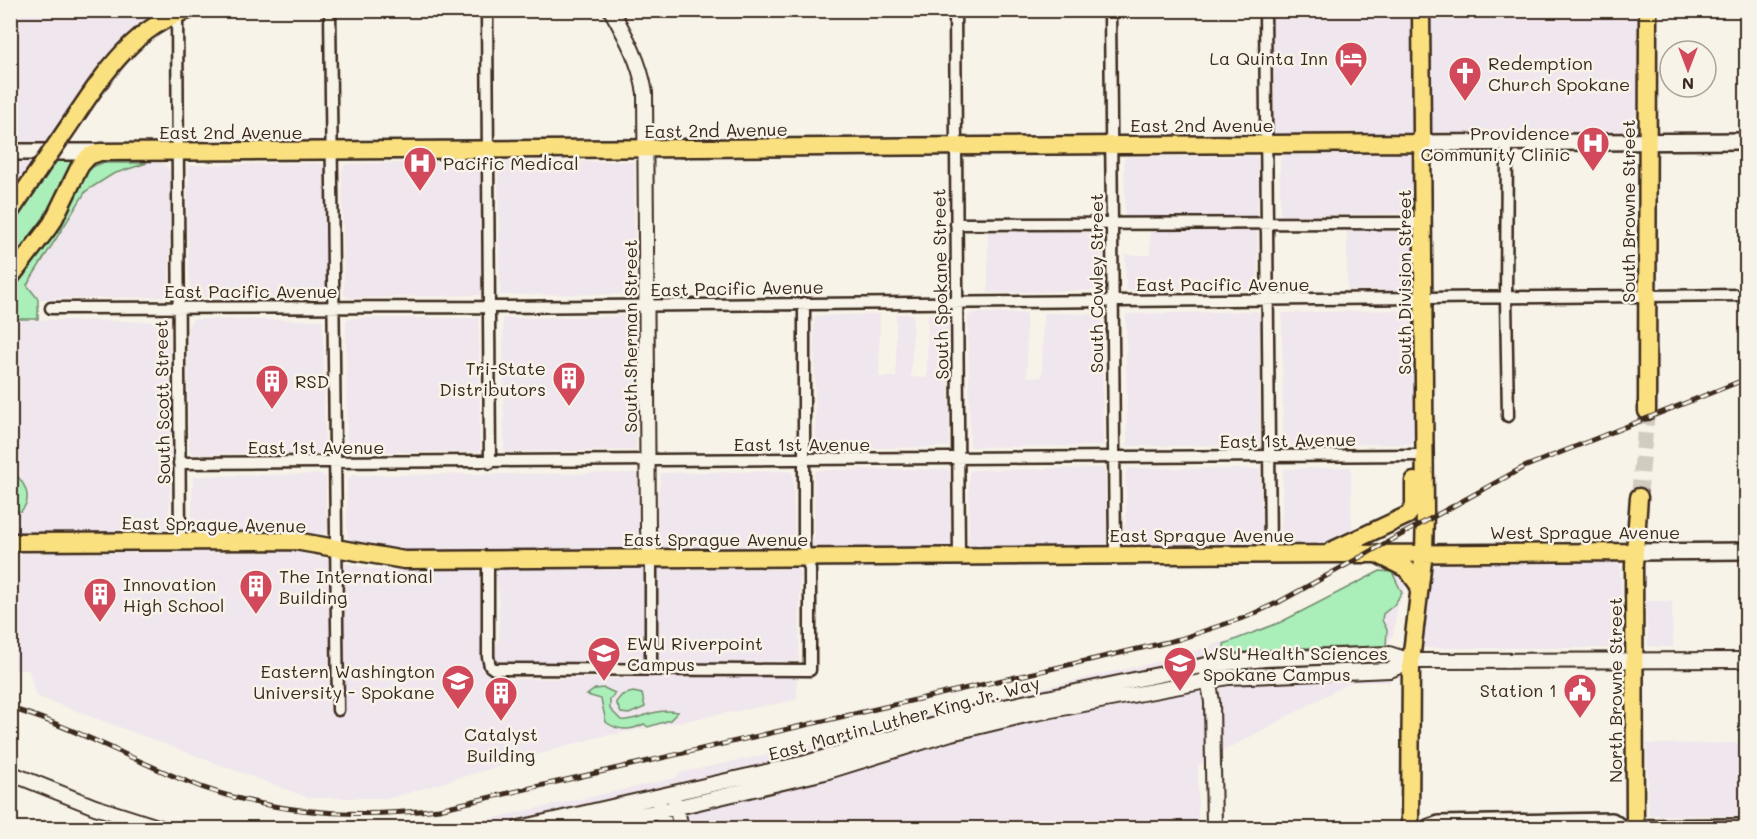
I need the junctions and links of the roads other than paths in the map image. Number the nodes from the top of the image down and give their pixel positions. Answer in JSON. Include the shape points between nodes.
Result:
{"nodes":[{"id":1,"x":330,"y":10,"type":"edge"},
{"id":2,"x":487,"y":10,"type":"edge"},
{"id":3,"x":611,"y":10,"type":"edge"},
{"id":4,"x":955,"y":10,"type":"edge"},
{"id":5,"x":1110,"y":10,"type":"edge"},
{"id":6,"x":1265,"y":10,"type":"edge"},
{"id":7,"x":1421,"y":10,"type":"edge"},
{"id":8,"x":1648,"y":10,"type":"edge"},
{"id":9,"x":181,"y":12,"type":"edge"},
{"id":10,"x":1746,"y":141,"type":"edge"},
{"id":11,"x":1647,"y":142,"type":"junction"},
{"id":12,"x":1423,"y":143,"type":"junction"},
{"id":13,"x":1508,"y":143,"type":"junction"},
{"id":14,"x":1266,"y":144,"type":"junction"},
{"id":15,"x":1111,"y":146,"type":"junction"},
{"id":16,"x":956,"y":147,"type":"junction"},
{"id":17,"x":646,"y":150,"type":"junction"},
{"id":18,"x":488,"y":151,"type":"junction"},
{"id":19,"x":10,"y":152,"type":"edge"},
{"id":20,"x":100,"y":152,"type":"junction"},
{"id":21,"x":178,"y":152,"type":"junction"},
{"id":22,"x":331,"y":152,"type":"junction"},
{"id":23,"x":10,"y":212,"type":"edge"},
{"id":24,"x":1112,"y":223,"type":"junction"},
{"id":25,"x":1268,"y":223,"type":"junction"},
{"id":26,"x":1423,"y":223,"type":"junction"},
{"id":27,"x":956,"y":224,"type":"junction"},
{"id":28,"x":10,"y":278,"type":"edge"},
{"id":29,"x":1746,"y":295,"type":"edge"},
{"id":30,"x":1648,"y":297,"type":"junction"},
{"id":31,"x":1506,"y":299,"type":"junction"},
{"id":32,"x":1269,"y":300,"type":"junction"},
{"id":33,"x":1424,"y":300,"type":"junction"},
{"id":34,"x":1112,"y":301,"type":"junction"},
{"id":35,"x":804,"y":303,"type":"junction"},
{"id":36,"x":957,"y":303,"type":"junction"},
{"id":37,"x":647,"y":305,"type":"junction"},
{"id":38,"x":333,"y":307,"type":"junction"},
{"id":39,"x":489,"y":307,"type":"junction"},
{"id":40,"x":51,"y":308,"type":"dead end"},
{"id":41,"x":177,"y":308,"type":"junction"},
{"id":42,"x":1647,"y":411,"type":"tunnel mouth"},
{"id":43,"x":1508,"y":416,"type":"dead end"},
{"id":44,"x":1425,"y":455,"type":"junction"},
{"id":45,"x":1269,"y":457,"type":"junction"},
{"id":46,"x":1114,"y":458,"type":"junction"},
{"id":47,"x":959,"y":459,"type":"junction"},
{"id":48,"x":803,"y":461,"type":"junction"},
{"id":49,"x":648,"y":462,"type":"junction"},
{"id":50,"x":179,"y":463,"type":"junction"},
{"id":51,"x":489,"y":463,"type":"junction"},
{"id":52,"x":335,"y":464,"type":"junction"},
{"id":53,"x":1639,"y":497,"type":"tunnel mouth"},
{"id":54,"x":10,"y":542,"type":"edge"},
{"id":55,"x":180,"y":542,"type":"junction"},
{"id":56,"x":335,"y":547,"type":"junction"},
{"id":57,"x":1746,"y":551,"type":"edge"},
{"id":58,"x":1424,"y":552,"type":"junction"},
{"id":59,"x":1634,"y":552,"type":"junction"},
{"id":60,"x":1374,"y":553,"type":"junction"},
{"id":61,"x":1270,"y":554,"type":"junction"},
{"id":62,"x":1324,"y":554,"type":"junction"},
{"id":63,"x":1115,"y":555,"type":"junction"},
{"id":64,"x":959,"y":557,"type":"junction"},
{"id":65,"x":488,"y":559,"type":"junction"},
{"id":66,"x":807,"y":559,"type":"junction"},
{"id":67,"x":651,"y":560,"type":"junction"},
{"id":68,"x":1420,"y":586,"type":"junction"},
{"id":69,"x":1746,"y":660,"type":"edge"},
{"id":70,"x":1411,"y":661,"type":"junction"},
{"id":71,"x":1633,"y":662,"type":"junction"},
{"id":72,"x":1206,"y":665,"type":"junction"},
{"id":73,"x":651,"y":670,"type":"junction"},
{"id":74,"x":1209,"y":680,"type":"junction"},
{"id":75,"x":338,"y":710,"type":"dead end"},
{"id":76,"x":10,"y":773,"type":"edge"},
{"id":77,"x":675,"y":801,"type":"junction"},
{"id":78,"x":660,"y":804,"type":"junction"},
{"id":79,"x":1746,"y":827,"type":"edge"},
{"id":80,"x":161,"y":828,"type":"edge"},
{"id":81,"x":519,"y":828,"type":"edge"},
{"id":82,"x":570,"y":828,"type":"edge"},
{"id":83,"x":666,"y":828,"type":"edge"},
{"id":84,"x":681,"y":828,"type":"edge"},
{"id":85,"x":1214,"y":828,"type":"edge"},
{"id":86,"x":1410,"y":828,"type":"edge"},
{"id":87,"x":1428,"y":828,"type":"edge"},
{"id":88,"x":1628,"y":828,"type":"edge"}],
"edges":[{"from":1,"to":22,"type":"street"},
{"from":2,"to":18,"type":"street"},
{"from":3,"to":17,"type":"street","name":"South Sherman Street","via":[[641,70]]},
{"from":4,"to":16,"type":"street","name":"South Spokane Street"},
{"from":5,"to":15,"type":"street","name":"South Cowley Street"},
{"from":6,"to":14,"type":"street"},
{"from":7,"to":12,"type":"main road","name":"South Division Street"},
{"from":8,"to":11,"type":"main road","name":"South Browne Street"},
{"from":9,"to":21,"type":"street","name":"South Scott Street"},
{"from":9,"to":23,"type":"main road","bridge":true,"via":[[140,36],[116,60]]},
{"from":10,"to":11,"type":"main road"},
{"from":11,"to":13,"type":"main road"},
{"from":11,"to":30,"type":"main road","name":"South Browne Street"},
{"from":12,"to":13,"type":"main road"},
{"from":12,"to":14,"type":"main road","name":"East 2nd Avenue"},
{"from":12,"to":26,"type":"main road","name":"South Division Street"},
{"from":13,"to":31,"type":"street"},
{"from":14,"to":15,"type":"main road","name":"East 2nd Avenue"},
{"from":14,"to":25,"type":"street"},
{"from":15,"to":16,"type":"main road","name":"East 2nd Avenue"},
{"from":15,"to":24,"type":"street","name":"South Cowley Street"},
{"from":16,"to":17,"type":"main road","name":"East 2nd Avenue"},
{"from":16,"to":27,"type":"street","name":"South Spokane Street"},
{"from":17,"to":18,"type":"main road","name":"East 2nd Avenue"},
{"from":17,"to":37,"type":"street","name":"South Sherman Street"},
{"from":18,"to":22,"type":"main road","name":"East 2nd Avenue"},
{"from":18,"to":39,"type":"street"},
{"from":19,"to":20,"type":"main road","name":"East 2nd Avenue"},
{"from":20,"to":21,"type":"main road","name":"East 2nd Avenue"},
{"from":20,"to":28,"type":"main road","via":[[89,156],[80,166],[52,223]]},
{"from":21,"to":22,"type":"main road","name":"East 2nd Avenue"},
{"from":21,"to":41,"type":"street","name":"South Scott Street"},
{"from":22,"to":38,"type":"street"},
{"from":24,"to":25,"type":"street"},
{"from":24,"to":27,"type":"street"},
{"from":24,"to":34,"type":"street","name":"South Cowley Street"},
{"from":25,"to":26,"type":"street"},
{"from":25,"to":32,"type":"street"},
{"from":26,"to":33,"type":"main road","name":"South Division Street"},
{"from":27,"to":36,"type":"street","name":"South Spokane Street"},
{"from":29,"to":30,"type":"street","name":"East Pacific Avenue"},
{"from":30,"to":31,"type":"street","name":"East Pacific Avenue"},
{"from":30,"to":42,"type":"main road","name":"South Browne Street"},
{"from":31,"to":33,"type":"street","name":"East Pacific Avenue"},
{"from":31,"to":43,"type":"street"},
{"from":32,"to":33,"type":"street","name":"East Pacific Avenue"},
{"from":32,"to":34,"type":"street","name":"East Pacific Avenue"},
{"from":32,"to":45,"type":"street"},
{"from":33,"to":44,"type":"main road","name":"South Division Street"},
{"from":34,"to":36,"type":"street","name":"East Pacific Avenue"},
{"from":34,"to":46,"type":"street","name":"South Cowley Street"},
{"from":35,"to":36,"type":"street","name":"East Pacific Avenue"},
{"from":35,"to":37,"type":"street","name":"East Pacific Avenue"},
{"from":35,"to":48,"type":"street"},
{"from":36,"to":47,"type":"street","name":"South Spokane Street"},
{"from":37,"to":39,"type":"street","name":"East Pacific Avenue"},
{"from":37,"to":49,"type":"street","name":"South Sherman Street"},
{"from":38,"to":39,"type":"street","name":"East Pacific Avenue"},
{"from":38,"to":41,"type":"street","name":"East Pacific Avenue"},
{"from":38,"to":52,"type":"street"},
{"from":39,"to":51,"type":"street"},
{"from":40,"to":41,"type":"street","name":"East Pacific Avenue"},
{"from":41,"to":50,"type":"street","name":"South Scott Street"},
{"from":44,"to":45,"type":"street","name":"East 1st Avenue"},
{"from":44,"to":58,"type":"main road","name":"South Division Street"},
{"from":44,"to":62,"type":"main road","via":[[1414,480],[1414,507],[1408,515]]},
{"from":45,"to":46,"type":"street","name":"East 1st Avenue"},
{"from":45,"to":61,"type":"street"},
{"from":46,"to":47,"type":"street","name":"East 1st Avenue"},
{"from":46,"to":63,"type":"street","name":"South Cowley Street"},
{"from":47,"to":48,"type":"street","name":"East 1st Avenue"},
{"from":47,"to":64,"type":"street","name":"South Spokane Street"},
{"from":48,"to":49,"type":"street","name":"East 1st Avenue"},
{"from":48,"to":66,"type":"street"},
{"from":49,"to":51,"type":"street","name":"East 1st Avenue"},
{"from":49,"to":67,"type":"street","name":"South Sherman Street"},
{"from":50,"to":52,"type":"street","name":"East 1st Avenue"},
{"from":50,"to":55,"type":"street","name":"South Scott Street"},
{"from":51,"to":52,"type":"street","name":"East 1st Avenue"},
{"from":52,"to":56,"type":"street"},
{"from":53,"to":59,"type":"main road"},
{"from":54,"to":55,"type":"main road","name":"East Sprague Avenue"},
{"from":55,"to":56,"type":"main road","name":"East Sprague Avenue","via":[[295,541]]},
{"from":56,"to":65,"type":"main road","name":"East Sprague Avenue","via":[[404,560]]},
{"from":56,"to":75,"type":"street"},
{"from":57,"to":59,"type":"main road","name":"West Sprague Avenue"},
{"from":58,"to":59,"type":"main road","name":"West Sprague Avenue"},
{"from":58,"to":60,"type":"main road","name":"East Sprague Avenue"},
{"from":58,"to":68,"type":"main road","name":"South Division Street"},
{"from":59,"to":71,"type":"main road","name":"North Browne Street"},
{"from":60,"to":62,"type":"main road","name":"East Sprague Avenue"},
{"from":60,"to":68,"type":"main road","via":[[1412,573]]},
{"from":61,"to":62,"type":"main road","name":"East Sprague Avenue"},
{"from":61,"to":63,"type":"main road","name":"East Sprague Avenue"},
{"from":63,"to":64,"type":"main road","name":"East Sprague Avenue"},
{"from":64,"to":66,"type":"main road","name":"East Sprague Avenue"},
{"from":65,"to":67,"type":"main road","name":"East Sprague Avenue"},
{"from":65,"to":73,"type":"street","via":[[490,666],[501,670]]},
{"from":66,"to":67,"type":"main road","name":"East Sprague Avenue"},
{"from":66,"to":73,"type":"street","via":[[810,670]]},
{"from":67,"to":73,"type":"street","name":"South Sherman Street"},
{"from":68,"to":70,"type":"main road","name":"South Division Street"},
{"from":69,"to":71,"type":"street"},
{"from":70,"to":71,"type":"street"},
{"from":70,"to":72,"type":"street","name":"East Martin Luther King Jr. Way","via":[[1389,654],[1366,654]]},
{"from":70,"to":74,"type":"street","name":"East Martin Luther King Jr. Way","via":[[1390,670]]},
{"from":70,"to":86,"type":"main road","name":"South Division Street"},
{"from":71,"to":88,"type":"main road","name":"North Browne Street"},
{"from":72,"to":74,"type":"street"},
{"from":72,"to":77,"type":"street","name":"East Martin Luther King Jr. Way","via":[[980,712]]},
{"from":74,"to":77,"type":"street","name":"East Martin Luther King Jr. Way","via":[[1008,718],[825,772]]},
{"from":74,"to":85,"type":"street"},
{"from":76,"to":80,"type":"street"},
{"from":77,"to":78,"type":"street","name":"East Martin Luther King Jr. Way"},
{"from":77,"to":84,"type":"street"},
{"from":78,"to":81,"type":"street","name":"East Martin Luther King Jr. Way"},
{"from":78,"to":82,"type":"street","name":"East Martin Luther King Jr. Way"},
{"from":78,"to":83,"type":"street"},
{"from":79,"to":88,"type":"main road"},
{"from":87,"to":88,"type":"main road","via":[[1439,824],[1612,822]]}]}
